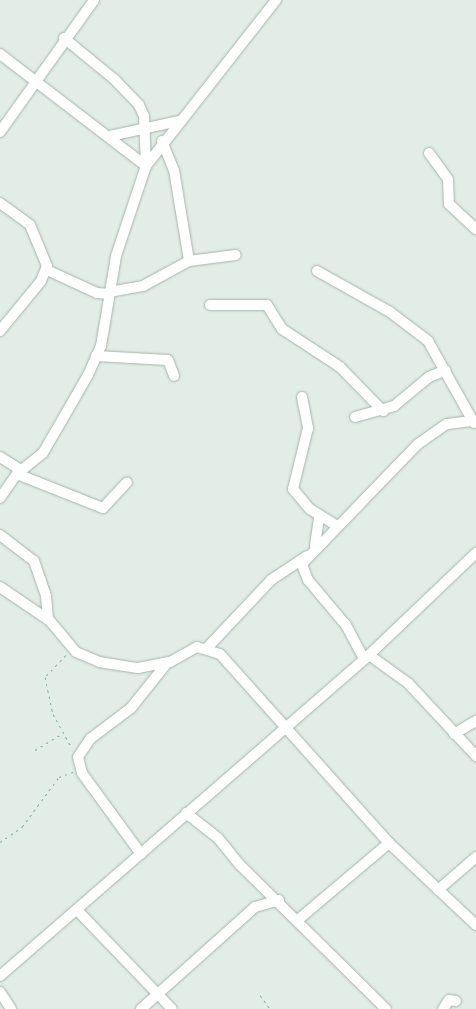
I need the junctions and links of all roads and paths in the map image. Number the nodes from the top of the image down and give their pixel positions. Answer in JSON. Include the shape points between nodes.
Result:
{"nodes":[{"id":1,"x":94,"y":0,"type":"edge"},
{"id":2,"x":276,"y":0,"type":"edge"},
{"id":3,"x":64,"y":38,"type":"junction"},
{"id":4,"x":0,"y":54,"type":"edge"},
{"id":5,"x":36,"y":81,"type":"junction"},
{"id":6,"x":179,"y":121,"type":"junction"},
{"id":7,"x":144,"y":128,"type":"junction"},
{"id":8,"x":0,"y":132,"type":"edge"},
{"id":9,"x":110,"y":136,"type":"junction"},
{"id":10,"x":162,"y":141,"type":"junction"},
{"id":11,"x":429,"y":153,"type":"dead end"},
{"id":12,"x":146,"y":166,"type":"junction"},
{"id":13,"x":0,"y":203,"type":"edge"},
{"id":14,"x":476,"y":229,"type":"edge"},
{"id":15,"x":236,"y":255,"type":"dead end"},
{"id":16,"x":189,"y":261,"type":"junction"},
{"id":17,"x":47,"y":270,"type":"junction"},
{"id":18,"x":317,"y":271,"type":"dead end"},
{"id":19,"x":109,"y":293,"type":"junction"},
{"id":20,"x":210,"y":305,"type":"dead end"},
{"id":21,"x":0,"y":331,"type":"edge"},
{"id":22,"x":96,"y":356,"type":"junction"},
{"id":23,"x":446,"y":370,"type":"junction"},
{"id":24,"x":174,"y":376,"type":"dead end"},
{"id":25,"x":302,"y":397,"type":"dead end"},
{"id":26,"x":383,"y":411,"type":"junction"},
{"id":27,"x":355,"y":417,"type":"dead end"},
{"id":28,"x":474,"y":424,"type":"edge"},
{"id":29,"x":0,"y":457,"type":"edge"},
{"id":30,"x":19,"y":473,"type":"junction"},
{"id":31,"x":128,"y":482,"type":"dead end"},
{"id":32,"x":0,"y":498,"type":"edge"},
{"id":33,"x":320,"y":516,"type":"junction"},
{"id":34,"x":337,"y":526,"type":"junction"},
{"id":35,"x":0,"y":535,"type":"edge"},
{"id":36,"x":311,"y":551,"type":"junction"},
{"id":37,"x":476,"y":553,"type":"edge"},
{"id":38,"x":0,"y":587,"type":"edge"},
{"id":39,"x":48,"y":619,"type":"junction"},
{"id":40,"x":208,"y":648,"type":"junction"},
{"id":41,"x":72,"y":649,"type":"junction"},
{"id":42,"x":367,"y":657,"type":"junction"},
{"id":43,"x":167,"y":663,"type":"junction"},
{"id":44,"x":475,"y":723,"type":"edge"},
{"id":45,"x":281,"y":727,"type":"junction"},
{"id":46,"x":63,"y":734,"type":"junction"},
{"id":47,"x":454,"y":734,"type":"junction"},
{"id":48,"x":35,"y":750,"type":"dead end"},
{"id":49,"x":476,"y":756,"type":"edge"},
{"id":50,"x":78,"y":758,"type":"junction"},
{"id":51,"x":82,"y":773,"type":"junction"},
{"id":52,"x":186,"y":813,"type":"junction"},
{"id":53,"x":0,"y":842,"type":"edge"},
{"id":54,"x":388,"y":843,"type":"junction"},
{"id":55,"x":142,"y":854,"type":"junction"},
{"id":56,"x":476,"y":857,"type":"edge"},
{"id":57,"x":438,"y":890,"type":"junction"},
{"id":58,"x":279,"y":900,"type":"junction"},
{"id":59,"x":77,"y":910,"type":"junction"},
{"id":60,"x":300,"y":919,"type":"junction"},
{"id":61,"x":476,"y":925,"type":"edge"},
{"id":62,"x":0,"y":976,"type":"edge"},
{"id":63,"x":0,"y":992,"type":"edge"},
{"id":64,"x":158,"y":993,"type":"junction"},
{"id":65,"x":260,"y":995,"type":"dead end"},
{"id":66,"x":456,"y":1001,"type":"dead end"},
{"id":67,"x":11,"y":1009,"type":"edge"},
{"id":68,"x":141,"y":1009,"type":"edge"},
{"id":69,"x":172,"y":1009,"type":"edge"},
{"id":70,"x":270,"y":1009,"type":"edge"},
{"id":71,"x":386,"y":1009,"type":"edge"},
{"id":72,"x":443,"y":1009,"type":"edge"}],
"edges":[{"from":1,"to":3,"type":"street"},
{"from":2,"to":6,"type":"street"},
{"from":3,"to":5,"type":"street"},
{"from":3,"to":7,"type":"street","via":[[127,90],[142,111]]},
{"from":4,"to":5,"type":"street"},
{"from":5,"to":8,"type":"street"},
{"from":5,"to":9,"type":"street"},
{"from":6,"to":7,"type":"street"},
{"from":6,"to":10,"type":"street"},
{"from":7,"to":9,"type":"street"},
{"from":7,"to":12,"type":"street"},
{"from":9,"to":12,"type":"street"},
{"from":10,"to":12,"type":"street"},
{"from":10,"to":16,"type":"street","via":[[174,170]]},
{"from":11,"to":14,"type":"street","via":[[446,174],[449,204]]},
{"from":12,"to":19,"type":"street"},
{"from":13,"to":17,"type":"street","via":[[34,232]]},
{"from":15,"to":16,"type":"street"},
{"from":16,"to":19,"type":"street","via":[[142,286]]},
{"from":17,"to":19,"type":"street","via":[[97,294]]},
{"from":17,"to":21,"type":"street"},
{"from":18,"to":23,"type":"street","via":[[390,312],[428,342]]},
{"from":19,"to":22,"type":"street"},
{"from":20,"to":26,"type":"street","via":[[267,306],[282,329],[335,363]]},
{"from":22,"to":24,"type":"street","via":[[168,360]]},
{"from":22,"to":30,"type":"street","via":[[53,438]]},
{"from":23,"to":26,"type":"street"},
{"from":23,"to":28,"type":"street"},
{"from":25,"to":33,"type":"street","via":[[308,428],[293,488]]},
{"from":26,"to":27,"type":"street"},
{"from":28,"to":34,"type":"street","via":[[447,424],[418,444]]},
{"from":29,"to":30,"type":"street"},
{"from":30,"to":31,"type":"street","via":[[103,508]]},
{"from":30,"to":32,"type":"street"},
{"from":33,"to":34,"type":"street"},
{"from":33,"to":36,"type":"street"},
{"from":34,"to":36,"type":"street"},
{"from":35,"to":39,"type":"street","via":[[34,561],[46,596]]},
{"from":36,"to":40,"type":"street","via":[[271,580]]},
{"from":36,"to":42,"type":"street","via":[[303,571]]},
{"from":37,"to":42,"type":"street"},
{"from":38,"to":39,"type":"street"},
{"from":39,"to":41,"type":"street"},
{"from":40,"to":43,"type":"street","via":[[197,647]]},
{"from":40,"to":45,"type":"street","via":[[224,657]]},
{"from":41,"to":43,"type":"street","via":[[90,659],[126,668]]},
{"from":41,"to":46,"type":"path","via":[[45,674],[50,707]]},
{"from":42,"to":45,"type":"street"},
{"from":42,"to":47,"type":"street","via":[[408,683]]},
{"from":43,"to":50,"type":"street","via":[[131,708],[90,739]]},
{"from":44,"to":47,"type":"street"},
{"from":45,"to":52,"type":"street"},
{"from":45,"to":54,"type":"street","via":[[316,759]]},
{"from":46,"to":48,"type":"path"},
{"from":46,"to":50,"type":"path"},
{"from":47,"to":49,"type":"street"},
{"from":50,"to":51,"type":"street"},
{"from":51,"to":53,"type":"path","via":[[59,777],[22,827]]},
{"from":51,"to":55,"type":"street"},
{"from":52,"to":55,"type":"street"},
{"from":52,"to":58,"type":"street","via":[[209,828],[240,866]]},
{"from":54,"to":57,"type":"street"},
{"from":54,"to":60,"type":"street"},
{"from":55,"to":59,"type":"street"},
{"from":56,"to":57,"type":"street"},
{"from":57,"to":61,"type":"street"},
{"from":58,"to":60,"type":"street"},
{"from":58,"to":64,"type":"street","via":[[255,907]]},
{"from":59,"to":62,"type":"street"},
{"from":59,"to":64,"type":"street"},
{"from":60,"to":71,"type":"street"},
{"from":63,"to":67,"type":"street"},
{"from":64,"to":68,"type":"street"},
{"from":64,"to":69,"type":"street"},
{"from":65,"to":70,"type":"path"},
{"from":66,"to":72,"type":"street","via":[[449,1000]]}]}
